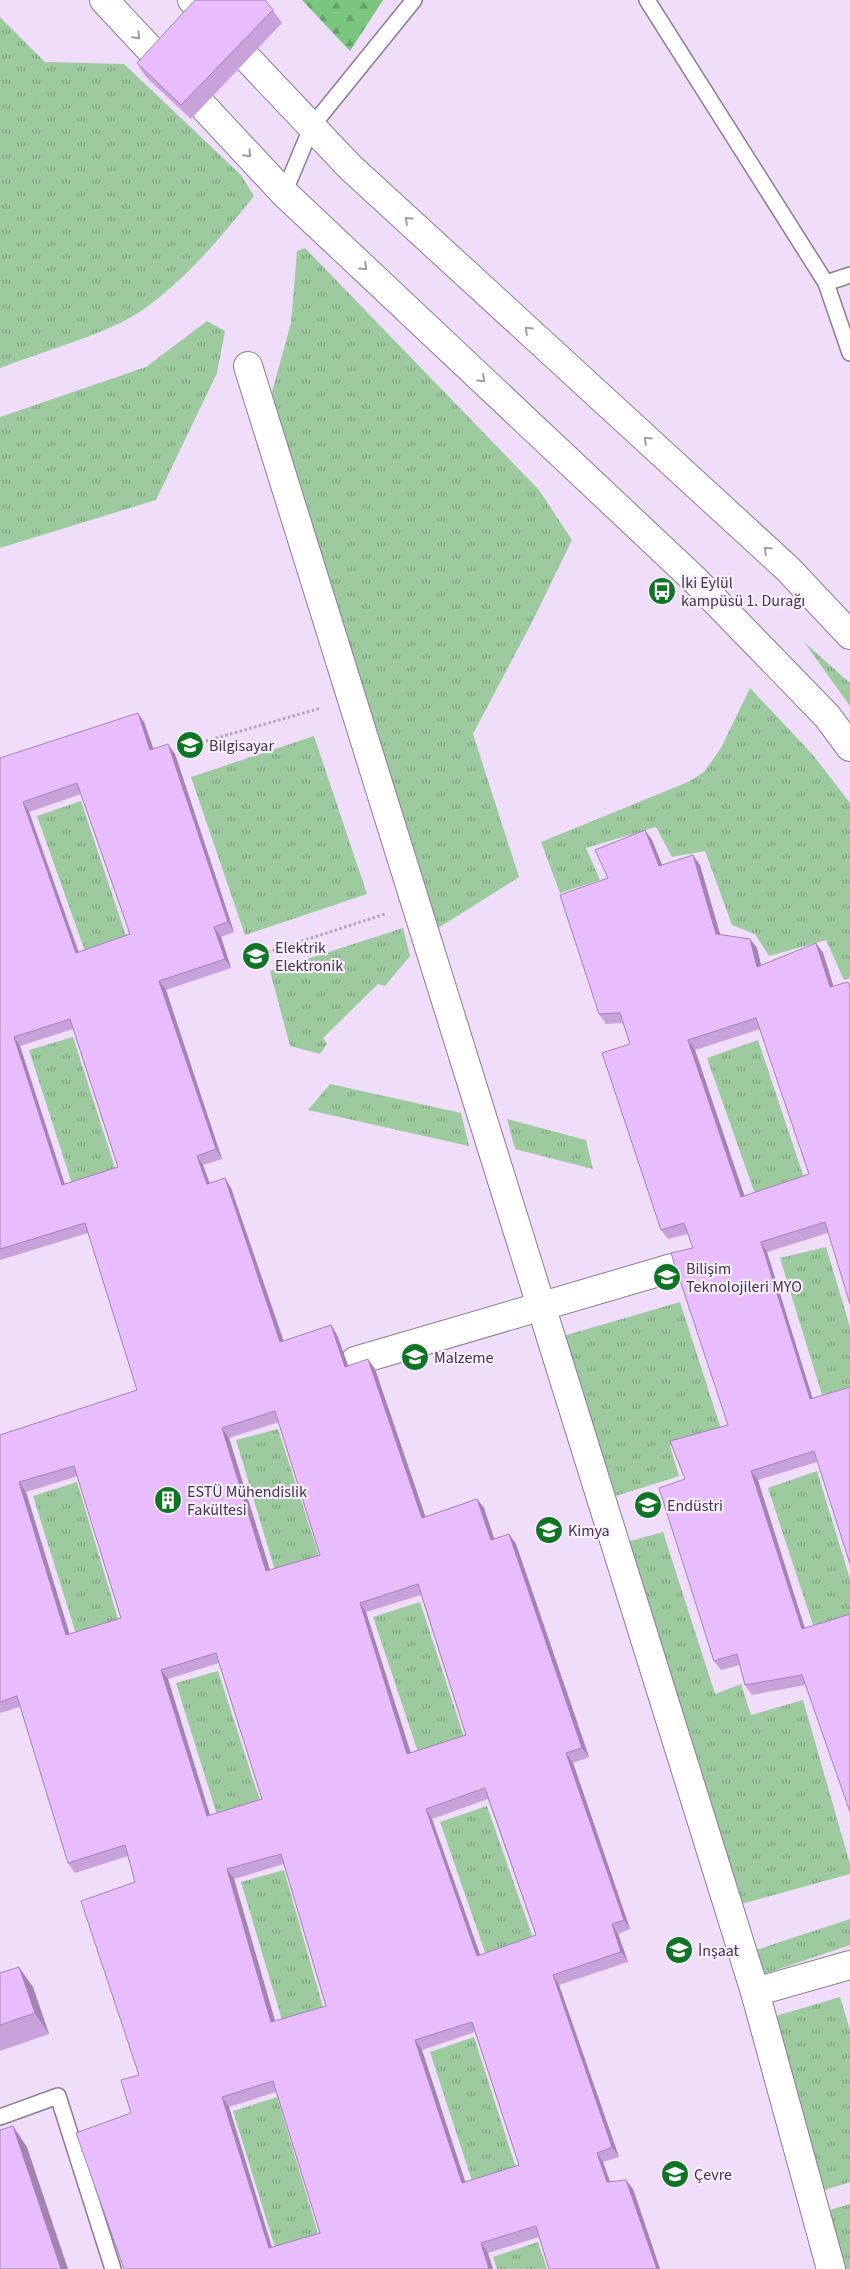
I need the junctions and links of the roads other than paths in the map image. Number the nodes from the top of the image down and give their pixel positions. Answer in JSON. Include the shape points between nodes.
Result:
{"nodes":[{"id":1,"x":104,"y":0,"type":"edge"},
{"id":2,"x":192,"y":0,"type":"edge"},
{"id":3,"x":414,"y":0,"type":"edge"},
{"id":4,"x":647,"y":0,"type":"edge"},
{"id":5,"x":312,"y":126,"type":"junction"},
{"id":6,"x":284,"y":193,"type":"junction"},
{"id":7,"x":850,"y":275,"type":"edge"},
{"id":8,"x":826,"y":283,"type":"junction"},
{"id":9,"x":850,"y":353,"type":"edge"},
{"id":10,"x":248,"y":366,"type":"dead end"},
{"id":11,"x":850,"y":635,"type":"edge"},
{"id":12,"x":850,"y":747,"type":"edge"},
{"id":13,"x":672,"y":1268,"type":"edge"},
{"id":14,"x":542,"y":1305,"type":"junction"},
{"id":15,"x":355,"y":1361,"type":"edge"},
{"id":16,"x":850,"y":1965,"type":"edge"},
{"id":17,"x":755,"y":1992,"type":"junction"},
{"id":18,"x":0,"y":2117,"type":"edge"},
{"id":19,"x":113,"y":2269,"type":"edge"},
{"id":20,"x":831,"y":2269,"type":"edge"}],
"edges":[{"from":1,"to":6,"type":"street","one_way":true},
{"from":2,"to":5,"type":"street"},
{"from":3,"to":5,"type":"lane"},
{"from":4,"to":8,"type":"lane"},
{"from":5,"to":6,"type":"lane"},
{"from":11,"to":5,"type":"street","one_way":true,"via":[[788,569],[357,174]]},
{"from":6,"to":12,"type":"street","one_way":true,"via":[[695,580],[827,716]]},
{"from":7,"to":8,"type":"lane"},
{"from":8,"to":9,"type":"lane"},
{"from":10,"to":14,"type":"street"},
{"from":13,"to":14,"type":"street"},
{"from":14,"to":15,"type":"street"},
{"from":14,"to":17,"type":"street"},
{"from":16,"to":17,"type":"street"},
{"from":17,"to":20,"type":"street"},
{"from":18,"to":19,"type":"lane","via":[[58,2096]]}]}
